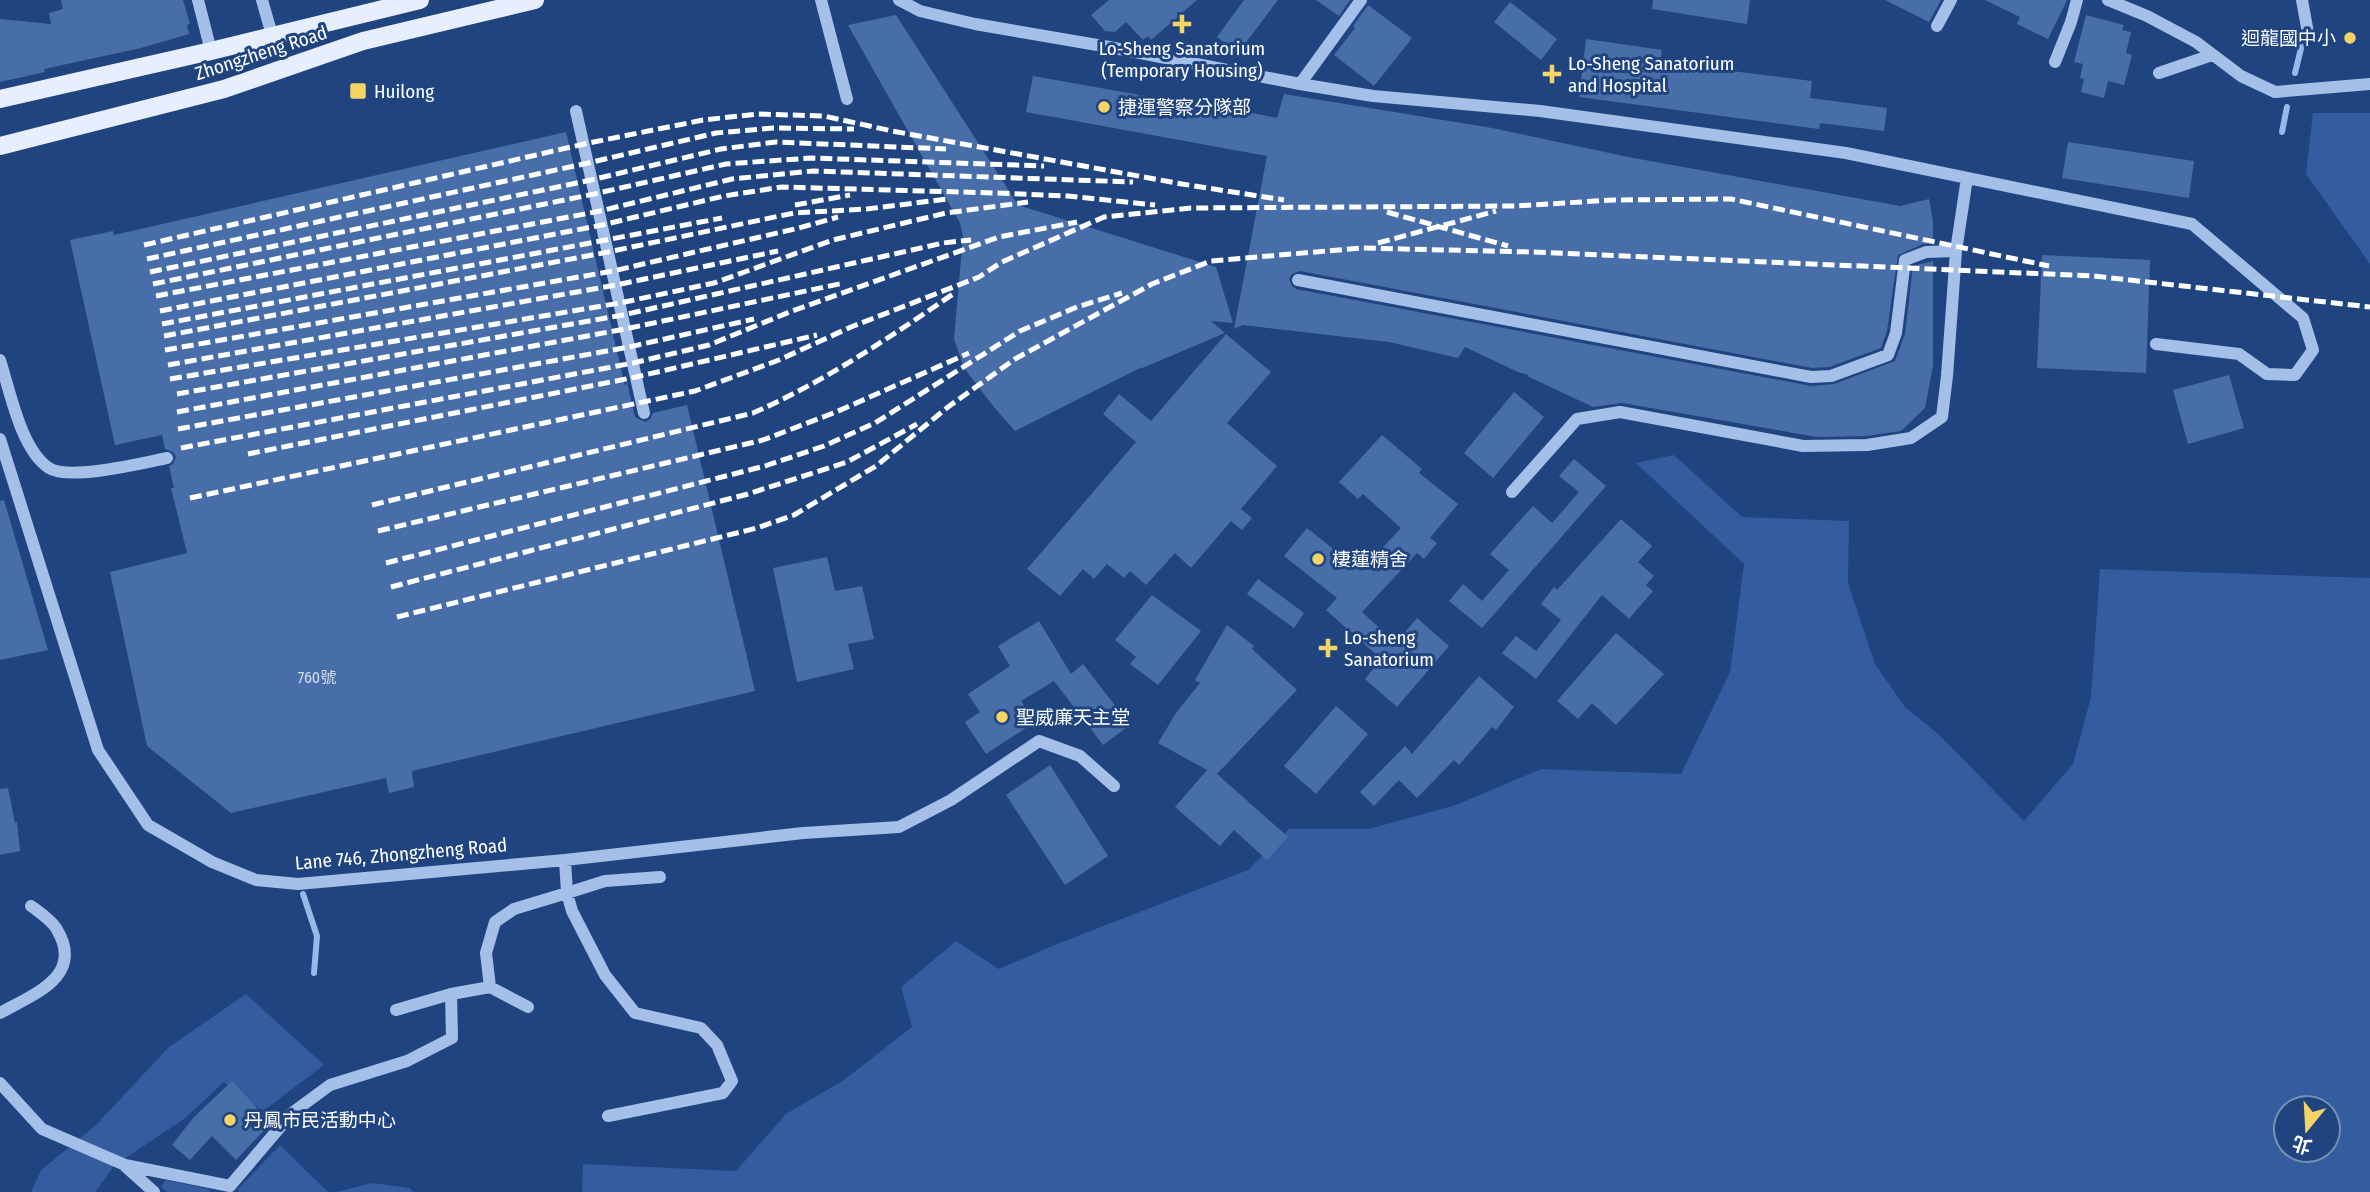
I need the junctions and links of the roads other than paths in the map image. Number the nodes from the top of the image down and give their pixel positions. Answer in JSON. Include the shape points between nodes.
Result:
{"nodes":[{"id":1,"x":198,"y":0,"type":"edge"},
{"id":2,"x":262,"y":0,"type":"edge"},
{"id":3,"x":420,"y":0,"type":"edge"},
{"id":4,"x":535,"y":0,"type":"edge"},
{"id":5,"x":821,"y":0,"type":"edge"},
{"id":6,"x":899,"y":0,"type":"edge"},
{"id":7,"x":1361,"y":0,"type":"edge"},
{"id":8,"x":1951,"y":0,"type":"edge"},
{"id":9,"x":2077,"y":0,"type":"edge"},
{"id":10,"x":2108,"y":0,"type":"edge"},
{"id":11,"x":2302,"y":0,"type":"edge"},
{"id":12,"x":368,"y":6,"type":"edge"},
{"id":13,"x":1937,"y":26,"type":"dead end"},
{"id":14,"x":2308,"y":33,"type":"dead end"},
{"id":15,"x":272,"y":36,"type":"junction"},
{"id":16,"x":211,"y":51,"type":"junction"},
{"id":17,"x":2212,"y":55,"type":"junction"},
{"id":18,"x":2055,"y":62,"type":"dead end"},
{"id":19,"x":2159,"y":73,"type":"dead end"},
{"id":20,"x":1300,"y":84,"type":"junction"},
{"id":21,"x":2370,"y":84,"type":"edge"},
{"id":22,"x":847,"y":99,"type":"dead end"},
{"id":23,"x":0,"y":100,"type":"edge"},
{"id":24,"x":576,"y":111,"type":"dead end"},
{"id":25,"x":0,"y":146,"type":"edge"},
{"id":26,"x":1967,"y":178,"type":"junction"},
{"id":27,"x":1956,"y":251,"type":"junction"},
{"id":28,"x":1298,"y":280,"type":"dead end"},
{"id":29,"x":2156,"y":344,"type":"dead end"},
{"id":30,"x":0,"y":360,"type":"edge"},
{"id":31,"x":644,"y":413,"type":"dead end"},
{"id":32,"x":0,"y":439,"type":"edge"},
{"id":33,"x":167,"y":458,"type":"dead end"},
{"id":34,"x":1512,"y":492,"type":"dead end"},
{"id":35,"x":1114,"y":786,"type":"dead end"},
{"id":36,"x":565,"y":860,"type":"junction"},
{"id":37,"x":660,"y":877,"type":"dead end"},
{"id":38,"x":567,"y":893,"type":"junction"},
{"id":39,"x":31,"y":906,"type":"dead end"},
{"id":40,"x":490,"y":987,"type":"junction"},
{"id":41,"x":451,"y":994,"type":"junction"},
{"id":42,"x":528,"y":1007,"type":"dead end"},
{"id":43,"x":396,"y":1010,"type":"dead end"},
{"id":44,"x":0,"y":1013,"type":"edge"},
{"id":45,"x":0,"y":1083,"type":"edge"},
{"id":46,"x":608,"y":1116,"type":"dead end"},
{"id":47,"x":125,"y":1165,"type":"junction"},
{"id":48,"x":227,"y":1189,"type":"edge"},
{"id":49,"x":154,"y":1192,"type":"edge"}],
"edges":[{"from":1,"to":16,"type":"street"},
{"from":2,"to":15,"type":"street"},
{"from":3,"to":12,"type":"main road","name":"Zhongzheng Road"},
{"from":4,"to":25,"type":"main road","name":"Zhongzheng Road","via":[[363,41],[224,89]]},
{"from":5,"to":22,"type":"street"},
{"from":6,"to":20,"type":"street","via":[[920,11],[975,24]]},
{"from":7,"to":20,"type":"street"},
{"from":8,"to":13,"type":"street"},
{"from":9,"to":18,"type":"street"},
{"from":10,"to":17,"type":"street","via":[[2147,16]]},
{"from":11,"to":14,"type":"street"},
{"from":12,"to":15,"type":"main road","name":"Zhongzheng Road"},
{"from":15,"to":16,"type":"main road","name":"Zhongzheng Road"},
{"from":16,"to":23,"type":"main road","name":"Zhongzheng Road"},
{"from":17,"to":19,"type":"street"},
{"from":17,"to":21,"type":"street","via":[[2274,92]]},
{"from":20,"to":26,"type":"street","via":[[1832,151]]},
{"from":24,"to":31,"type":"street"},
{"from":26,"to":27,"type":"street"},
{"from":26,"to":29,"type":"street","via":[[2192,224],[2303,318],[2313,350],[2295,375],[2267,374],[2239,354]]},
{"from":27,"to":28,"type":"street","via":[[1926,252],[1905,260],[1896,333],[1888,355],[1831,376],[1811,377]]},
{"from":27,"to":34,"type":"street","via":[[1942,418],[1911,438],[1867,445],[1803,446],[1620,412],[1577,419]]},
{"from":30,"to":33,"type":"street","via":[[34,453],[51,469],[74,474]]},
{"from":32,"to":36,"type":"street","name":"Lane 746, Zhongzheng Road","via":[[99,750],[148,825],[212,862],[256,880],[298,884]]},
{"from":35,"to":36,"type":"street","name":"Lane 746, Zhongzheng Road","via":[[1080,756],[1039,741],[951,800],[898,827]]},
{"from":36,"to":38,"type":"street"},
{"from":37,"to":38,"type":"street","via":[[605,881]]},
{"from":38,"to":40,"type":"street","via":[[514,909],[495,922],[486,953]]},
{"from":38,"to":46,"type":"street","via":[[605,975],[635,1013],[701,1028],[717,1045],[732,1081],[723,1093]]},
{"from":39,"to":44,"type":"street","via":[[55,926],[65,950],[62,973]]},
{"from":40,"to":41,"type":"street"},
{"from":40,"to":42,"type":"street"},
{"from":41,"to":43,"type":"street"},
{"from":41,"to":48,"type":"street","via":[[452,1038],[407,1061],[330,1085],[292,1113]]},
{"from":45,"to":47,"type":"street","via":[[42,1129]]},
{"from":47,"to":48,"type":"street"},
{"from":47,"to":49,"type":"street"}]}
